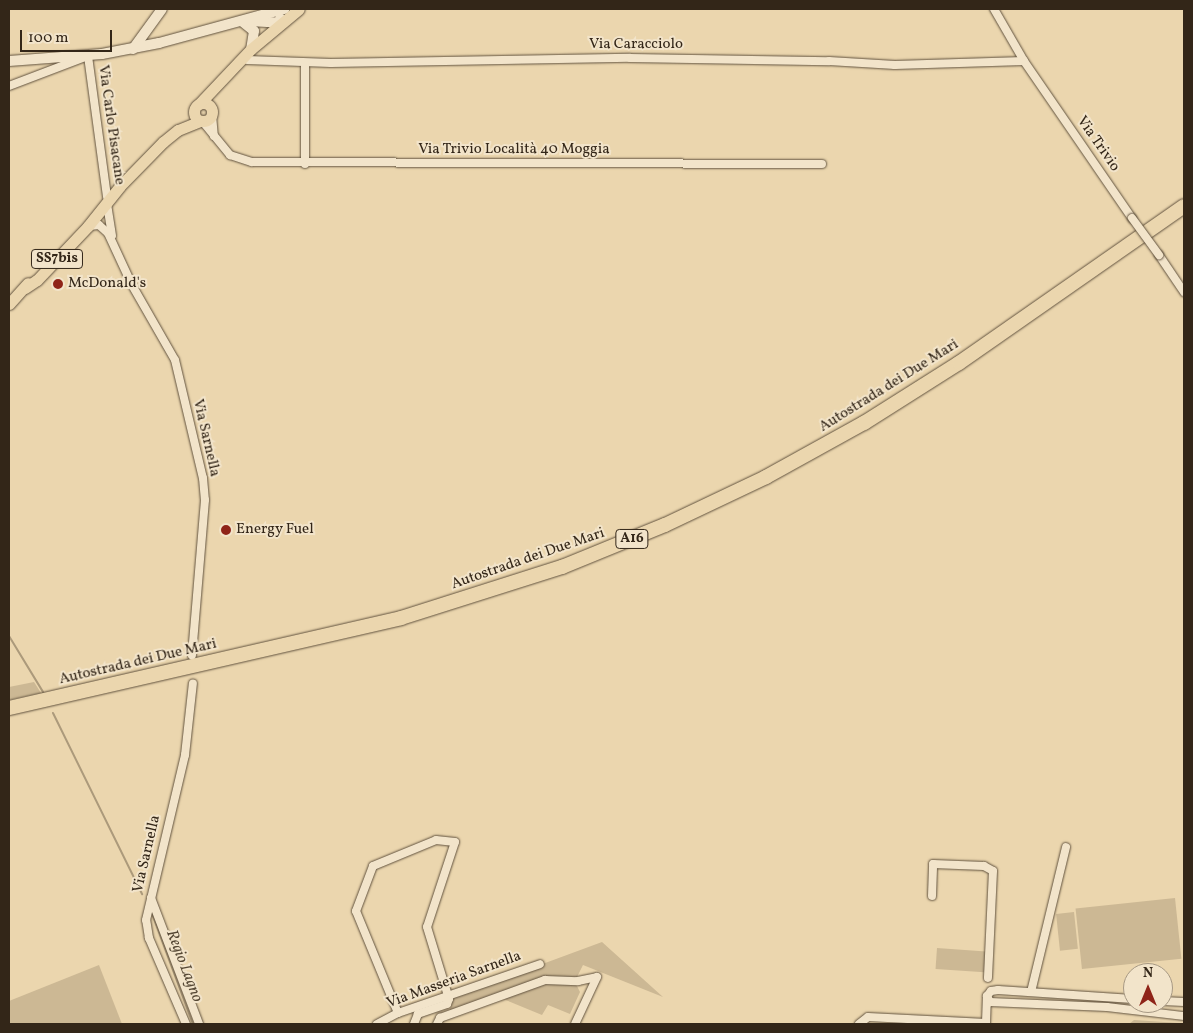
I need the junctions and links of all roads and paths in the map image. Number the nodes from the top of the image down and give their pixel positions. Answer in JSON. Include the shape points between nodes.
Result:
{"nodes":[{"id":1,"x":162,"y":9,"type":"edge"},
{"id":2,"x":284,"y":9,"type":"edge"},
{"id":3,"x":299,"y":9,"type":"edge"},
{"id":4,"x":994,"y":9,"type":"edge"},
{"id":5,"x":273,"y":12,"type":"junction"},
{"id":6,"x":240,"y":21,"type":"junction"},
{"id":7,"x":282,"y":23,"type":"junction"},
{"id":8,"x":133,"y":49,"type":"junction"},
{"id":9,"x":251,"y":49,"type":"junction"},
{"id":10,"x":88,"y":56,"type":"junction"},
{"id":11,"x":247,"y":60,"type":"dead end"},
{"id":12,"x":9,"y":61,"type":"edge"},
{"id":13,"x":1024,"y":61,"type":"junction"},
{"id":14,"x":305,"y":63,"type":"junction"},
{"id":15,"x":221,"y":84,"type":"junction"},
{"id":16,"x":9,"y":86,"type":"edge"},
{"id":17,"x":197,"y":106,"type":"junction"},
{"id":18,"x":207,"y":117,"type":"junction"},
{"id":19,"x":178,"y":130,"type":"junction"},
{"id":20,"x":214,"y":138,"type":"junction"},
{"id":21,"x":305,"y":164,"type":"junction"},
{"id":22,"x":822,"y":164,"type":"dead end"},
{"id":23,"x":107,"y":201,"type":"junction"},
{"id":24,"x":1184,"y":206,"type":"edge"},
{"id":25,"x":1184,"y":216,"type":"edge"},
{"id":26,"x":102,"y":217,"type":"junction"},
{"id":27,"x":88,"y":226,"type":"junction"},
{"id":28,"x":74,"y":232,"type":"junction"},
{"id":29,"x":113,"y":243,"type":"junction"},
{"id":30,"x":25,"y":288,"type":"junction"},
{"id":31,"x":1184,"y":292,"type":"edge"},
{"id":32,"x":9,"y":304,"type":"edge"},
{"id":33,"x":192,"y":655,"type":"dead end"},
{"id":34,"x":192,"y":684,"type":"dead end"},
{"id":35,"x":9,"y":708,"type":"edge"},
{"id":36,"x":9,"y":716,"type":"edge"},
{"id":37,"x":1066,"y":847,"type":"dead end"},
{"id":38,"x":932,"y":896,"type":"dead end"},
{"id":39,"x":151,"y":898,"type":"junction"},
{"id":40,"x":540,"y":964,"type":"dead end"},
{"id":41,"x":988,"y":978,"type":"dead end"},
{"id":42,"x":1031,"y":992,"type":"junction"},
{"id":43,"x":449,"y":995,"type":"junction"},
{"id":44,"x":987,"y":996,"type":"junction"},
{"id":45,"x":1123,"y":998,"type":"edge"},
{"id":46,"x":398,"y":1013,"type":"junction"},
{"id":47,"x":1184,"y":1016,"type":"edge"},
{"id":48,"x":186,"y":1024,"type":"edge"},
{"id":49,"x":200,"y":1024,"type":"edge"},
{"id":50,"x":377,"y":1024,"type":"edge"},
{"id":51,"x":414,"y":1024,"type":"edge"},
{"id":52,"x":437,"y":1024,"type":"edge"},
{"id":53,"x":575,"y":1024,"type":"edge"},
{"id":54,"x":859,"y":1024,"type":"edge"}],
"edges":[{"from":1,"to":8,"type":"main road"},
{"from":2,"to":5,"type":"main road"},
{"from":3,"to":7,"type":"main road","number":"SS7bis"},
{"from":4,"to":13,"type":"street","name":"Via Trivio"},
{"from":5,"to":6,"type":"main road"},
{"from":5,"to":7,"type":"main road"},
{"from":6,"to":7,"type":"main road"},
{"from":6,"to":8,"type":"main road"},
{"from":6,"to":9,"type":"main road","via":[[254,31]]},
{"from":7,"to":9,"type":"main road","number":"SS7bis"},
{"from":8,"to":10,"type":"main road"},
{"from":9,"to":15,"type":"main road","number":"SS7bis"},
{"from":10,"to":12,"type":"main road"},
{"from":10,"to":16,"type":"street"},
{"from":10,"to":23,"type":"street","name":"Via Carlo Pisacane"},
{"from":11,"to":14,"type":"street","name":"Via Caracciolo"},
{"from":13,"to":14,"type":"street","name":"Via Caracciolo","via":[[896,66],[829,61],[623,58]]},
{"from":13,"to":31,"type":"street","name":"Via Trivio","bridge":true},
{"from":14,"to":21,"type":"street"},
{"from":15,"to":17,"type":"main road","number":"SS7bis"},
{"from":15,"to":18,"type":"main road","number":"SS7bis"},
{"from":17,"to":18,"type":"main road","via":[[195,117]]},
{"from":17,"to":18,"type":"main road","via":[[208,104]]},
{"from":17,"to":19,"type":"main road","number":"SS7bis"},
{"from":18,"to":19,"type":"main road","number":"SS7bis"},
{"from":18,"to":20,"type":"street","name":"Via Trivio Località 40 Moggia"},
{"from":18,"to":20,"type":"street"},
{"from":19,"to":23,"type":"main road","number":"SS7bis"},
{"from":20,"to":21,"type":"street","name":"Via Trivio Località 40 Moggia","via":[[230,156],[243,161]]},
{"from":21,"to":22,"type":"street","name":"Via Trivio Località 40 Moggia"},
{"from":23,"to":26,"type":"main road","number":"SS7bis"},
{"from":23,"to":28,"type":"main road","number":"SS7bis"},
{"from":24,"to":35,"type":"highway","name":"Autostrada dei Due Mari","number":"A16","via":[[959,363],[864,423],[766,477],[657,528],[508,585],[401,618]]},
{"from":25,"to":36,"type":"highway","name":"Autostrada dei Due Mari","number":"A16","via":[[963,370],[868,430],[770,484],[669,532],[511,593],[403,626]]},
{"from":26,"to":27,"type":"main road","number":"SS7bis"},
{"from":26,"to":28,"type":"main road","number":"SS7bis"},
{"from":26,"to":29,"type":"street"},
{"from":27,"to":29,"type":"street","via":[[102,226]]},
{"from":27,"to":30,"type":"main road","number":"SS7bis","via":[[37,280]]},
{"from":28,"to":30,"type":"main road","number":"SS7bis"},
{"from":29,"to":33,"type":"street","name":"Via Sarnella","via":[[132,285],[175,360],[203,478],[205,500]]},
{"from":30,"to":32,"type":"main road","number":"SS7bis"},
{"from":34,"to":39,"type":"street","name":"Via Sarnella","via":[[185,755]]},
{"from":37,"to":42,"type":"street"},
{"from":38,"to":41,"type":"street","via":[[934,864],[984,866],[993,871]]},
{"from":39,"to":48,"type":"street","name":"Via Sarnella","via":[[146,920],[149,938]]},
{"from":39,"to":49,"type":"street"},
{"from":40,"to":43,"type":"street","name":"Via Masseria Sarnella"},
{"from":42,"to":44,"type":"street","via":[[998,990]]},
{"from":42,"to":45,"type":"street"},
{"from":43,"to":46,"type":"street","name":"Via Masseria Sarnella"},
{"from":43,"to":46,"type":"street","via":[[427,927],[455,842],[436,840],[373,866],[356,911]]},
{"from":43,"to":51,"type":"street","via":[[447,1004],[418,1014]]},
{"from":44,"to":47,"type":"street","via":[[990,1002],[1107,1007]]},
{"from":44,"to":54,"type":"street","via":[[986,1024],[868,1018]]},
{"from":46,"to":50,"type":"street","name":"Via Masseria Sarnella"},
{"from":52,"to":53,"type":"street","via":[[440,1018],[544,980],[597,978]]}]}
